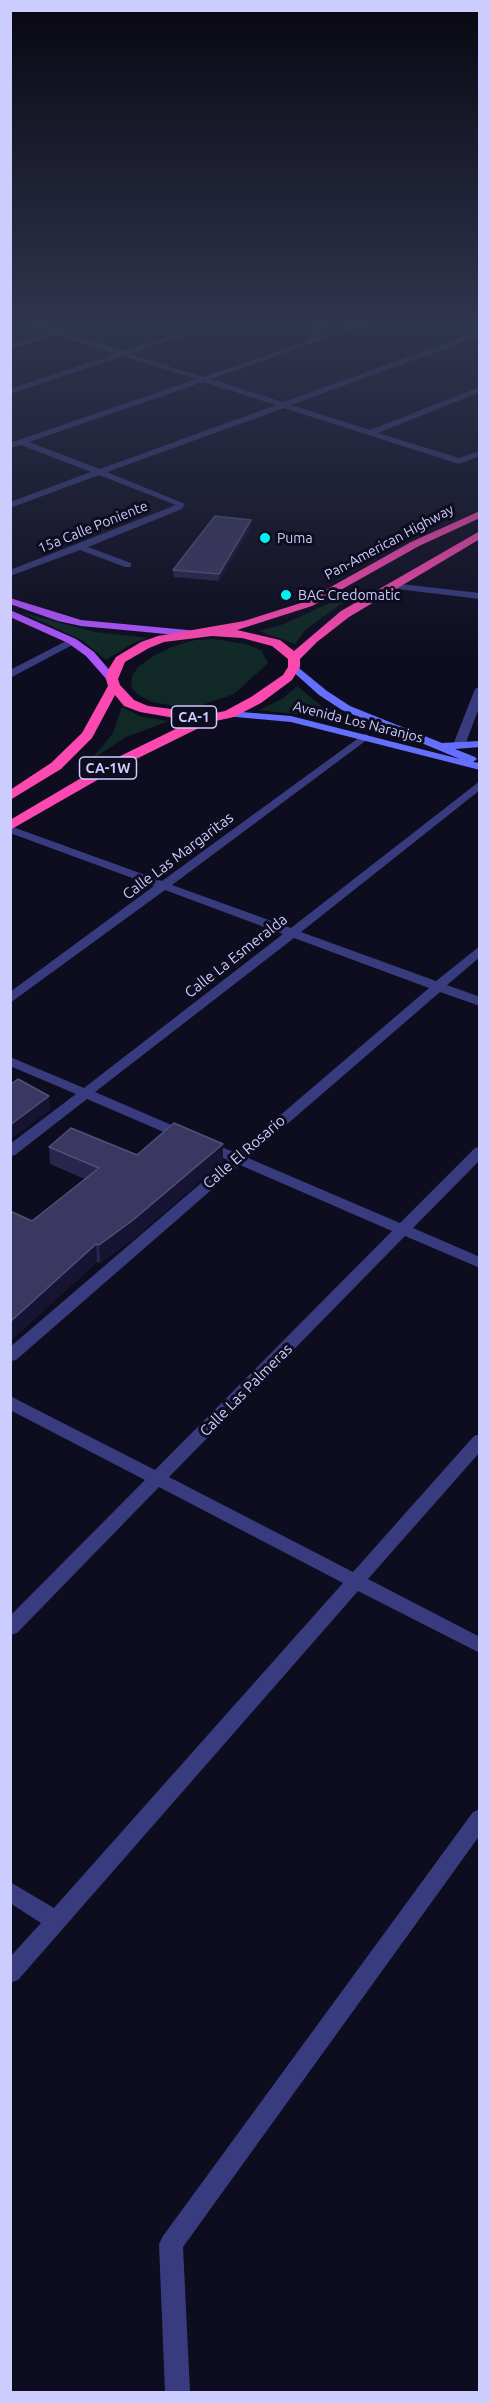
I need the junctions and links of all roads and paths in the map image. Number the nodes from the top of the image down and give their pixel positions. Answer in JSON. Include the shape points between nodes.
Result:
{"nodes":[{"id":1,"x":39,"y":436,"type":"edge"},
{"id":2,"x":195,"y":436,"type":"edge"},
{"id":3,"x":380,"y":436,"type":"edge"},
{"id":4,"x":10,"y":438,"type":"edge"},
{"id":5,"x":22,"y":442,"type":"junction"},
{"id":6,"x":10,"y":446,"type":"edge"},
{"id":7,"x":480,"y":453,"type":"edge"},
{"id":8,"x":96,"y":472,"type":"junction"},
{"id":9,"x":10,"y":505,"type":"edge"},
{"id":10,"x":480,"y":514,"type":"edge"},
{"id":11,"x":480,"y":534,"type":"edge"},
{"id":12,"x":80,"y":547,"type":"junction"},
{"id":13,"x":128,"y":566,"type":"dead end"},
{"id":14,"x":10,"y":573,"type":"edge"},
{"id":15,"x":392,"y":586,"type":"junction"},
{"id":16,"x":480,"y":596,"type":"edge"},
{"id":17,"x":10,"y":601,"type":"edge"},
{"id":18,"x":10,"y":613,"type":"edge"},
{"id":19,"x":212,"y":632,"type":"junction"},
{"id":20,"x":198,"y":634,"type":"junction"},
{"id":21,"x":72,"y":640,"type":"junction"},
{"id":22,"x":294,"y":662,"type":"junction"},
{"id":23,"x":10,"y":675,"type":"edge"},
{"id":24,"x":113,"y":683,"type":"junction"},
{"id":25,"x":480,"y":689,"type":"edge"},
{"id":26,"x":229,"y":714,"type":"junction"},
{"id":27,"x":210,"y":718,"type":"junction"},
{"id":28,"x":364,"y":737,"type":"junction"},
{"id":29,"x":480,"y":744,"type":"edge"},
{"id":30,"x":459,"y":745,"type":"junction"},
{"id":31,"x":445,"y":746,"type":"junction"},
{"id":32,"x":480,"y":765,"type":"edge"},
{"id":33,"x":480,"y":784,"type":"edge"},
{"id":34,"x":10,"y":796,"type":"edge"},
{"id":35,"x":10,"y":827,"type":"edge"},
{"id":36,"x":165,"y":886,"type":"junction"},
{"id":37,"x":292,"y":933,"type":"junction"},
{"id":38,"x":480,"y":950,"type":"edge"},
{"id":39,"x":438,"y":987,"type":"junction"},
{"id":40,"x":10,"y":999,"type":"edge"},
{"id":41,"x":480,"y":1002,"type":"edge"},
{"id":42,"x":10,"y":1061,"type":"edge"},
{"id":43,"x":85,"y":1093,"type":"junction"},
{"id":44,"x":480,"y":1151,"type":"edge"},
{"id":45,"x":10,"y":1152,"type":"edge"},
{"id":46,"x":237,"y":1158,"type":"junction"},
{"id":47,"x":404,"y":1230,"type":"junction"},
{"id":48,"x":480,"y":1263,"type":"edge"},
{"id":49,"x":10,"y":1356,"type":"edge"},
{"id":50,"x":10,"y":1402,"type":"edge"},
{"id":51,"x":480,"y":1440,"type":"edge"},
{"id":52,"x":158,"y":1479,"type":"junction"},
{"id":53,"x":355,"y":1581,"type":"junction"},
{"id":54,"x":10,"y":1628,"type":"edge"},
{"id":55,"x":480,"y":1646,"type":"edge"},
{"id":56,"x":480,"y":1818,"type":"edge"},
{"id":57,"x":10,"y":1891,"type":"edge"},
{"id":58,"x":56,"y":1921,"type":"junction"},
{"id":59,"x":10,"y":1973,"type":"edge"},
{"id":60,"x":177,"y":2392,"type":"edge"}],
"edges":[{"from":1,"to":5,"type":"street"},
{"from":2,"to":8,"type":"street"},
{"from":3,"to":7,"type":"street","via":[[459,461]]},
{"from":4,"to":5,"type":"street"},
{"from":5,"to":6,"type":"street"},
{"from":5,"to":8,"type":"street"},
{"from":8,"to":9,"type":"street"},
{"from":8,"to":12,"type":"street","name":"15a Calle Poniente","via":[[178,502],[179,507]]},
{"from":10,"to":19,"type":"highway","name":"Pan-American Highway","via":[[415,544],[308,604]]},
{"from":11,"to":15,"type":"highway"},
{"from":12,"to":13,"type":"street"},
{"from":12,"to":14,"type":"street","name":"15a Calle Poniente"},
{"from":15,"to":16,"type":"street"},
{"from":15,"to":22,"type":"highway","via":[[345,614],[313,639]]},
{"from":17,"to":20,"type":"main road","via":[[81,623]]},
{"from":18,"to":21,"type":"main road"},
{"from":19,"to":20,"type":"highway"},
{"from":19,"to":22,"type":"highway","via":[[276,643]]},
{"from":20,"to":24,"type":"highway","via":[[162,639],[130,652],[114,670]]},
{"from":21,"to":23,"type":"street"},
{"from":21,"to":24,"type":"main road","via":[[90,654]]},
{"from":22,"to":26,"type":"highway","number":"CA-1","via":[[288,677],[275,688]]},
{"from":22,"to":31,"type":"main road","name":"Avenida Los Naranjos","via":[[323,693],[346,708]]},
{"from":24,"to":27,"type":"highway","number":"CA-1","via":[[129,703],[145,709]]},
{"from":24,"to":34,"type":"highway","number":"CA-1W","via":[[87,735],[56,766]]},
{"from":25,"to":30,"type":"street"},
{"from":26,"to":27,"type":"highway","number":"CA-1"},
{"from":26,"to":28,"type":"main road","name":"Avenida Los Naranjos","via":[[291,719]]},
{"from":27,"to":35,"type":"highway","number":"CA-1W","via":[[114,764]]},
{"from":28,"to":32,"type":"main road","name":"Avenida Los Naranjos"},
{"from":28,"to":36,"type":"street","name":"Calle Las Margaritas"},
{"from":29,"to":30,"type":"main road"},
{"from":30,"to":31,"type":"main road"},
{"from":31,"to":32,"type":"main road","name":"Avenida Los Naranjos"},
{"from":33,"to":37,"type":"street","name":"Calle La Esmeralda"},
{"from":35,"to":36,"type":"street"},
{"from":36,"to":37,"type":"street"},
{"from":36,"to":40,"type":"street","name":"Calle Las Margaritas"},
{"from":37,"to":39,"type":"street"},
{"from":37,"to":43,"type":"street","name":"Calle La Esmeralda"},
{"from":38,"to":39,"type":"street","name":"Calle El Rosario"},
{"from":39,"to":41,"type":"street"},
{"from":39,"to":46,"type":"street","name":"Calle El Rosario"},
{"from":42,"to":43,"type":"street"},
{"from":43,"to":45,"type":"street","name":"Calle La Esmeralda"},
{"from":43,"to":46,"type":"street"},
{"from":44,"to":47,"type":"street","name":"Calle Las Palmeras"},
{"from":46,"to":47,"type":"street"},
{"from":46,"to":49,"type":"street","name":"Calle El Rosario"},
{"from":47,"to":48,"type":"street"},
{"from":47,"to":52,"type":"street","name":"Calle Las Palmeras"},
{"from":50,"to":52,"type":"street"},
{"from":51,"to":53,"type":"street"},
{"from":52,"to":53,"type":"street"},
{"from":52,"to":54,"type":"street","name":"Calle Las Palmeras"},
{"from":53,"to":55,"type":"street"},
{"from":53,"to":58,"type":"street"},
{"from":56,"to":60,"type":"street","via":[[171,2244]]},
{"from":57,"to":58,"type":"street"},
{"from":58,"to":59,"type":"street"}]}
